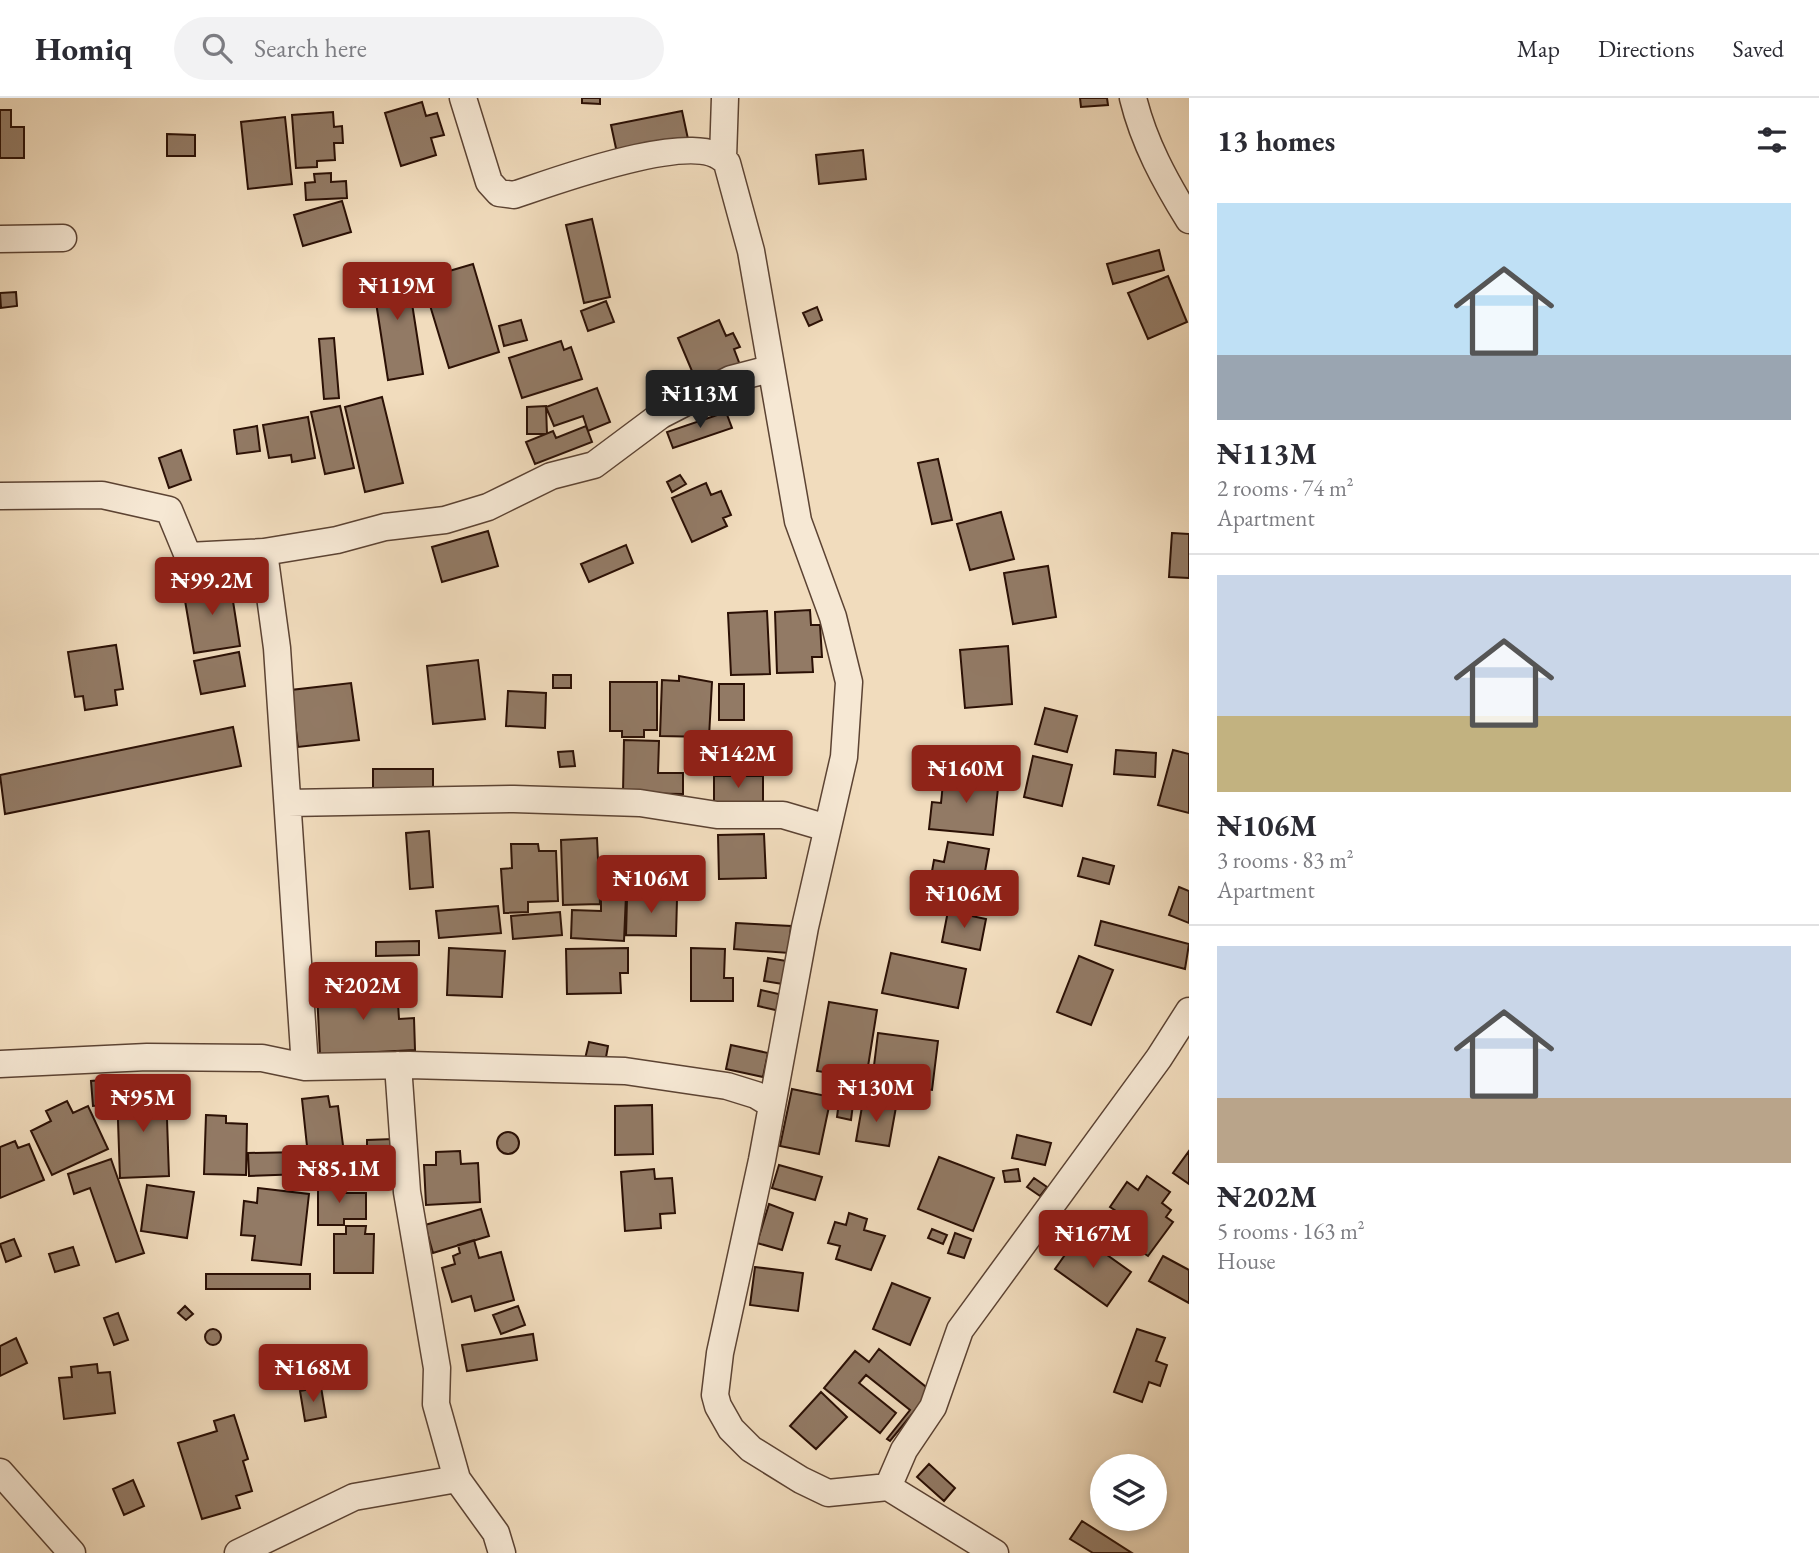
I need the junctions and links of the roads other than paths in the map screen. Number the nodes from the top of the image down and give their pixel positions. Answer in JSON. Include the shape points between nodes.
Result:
{"nodes":[{"id":1,"x":463,"y":98,"type":"edge"},
{"id":2,"x":725,"y":98,"type":"edge"},
{"id":3,"x":1133,"y":98,"type":"edge"},
{"id":4,"x":723,"y":158,"type":"junction"},
{"id":5,"x":1189,"y":220,"type":"edge"},
{"id":6,"x":63,"y":238,"type":"dead end"},
{"id":7,"x":0,"y":239,"type":"edge"},
{"id":8,"x":771,"y":369,"type":"junction"},
{"id":9,"x":0,"y":496,"type":"edge"},
{"id":10,"x":264,"y":552,"type":"junction"},
{"id":11,"x":288,"y":803,"type":"junction"},
{"id":12,"x":827,"y":828,"type":"junction"},
{"id":13,"x":1189,"y":1011,"type":"edge"},
{"id":14,"x":0,"y":1064,"type":"edge"},
{"id":15,"x":398,"y":1065,"type":"junction"},
{"id":16,"x":305,"y":1067,"type":"junction"},
{"id":17,"x":771,"y":1104,"type":"junction"},
{"id":18,"x":0,"y":1472,"type":"edge"},
{"id":19,"x":457,"y":1479,"type":"junction"},
{"id":20,"x":888,"y":1487,"type":"junction"},
{"id":21,"x":72,"y":1553,"type":"edge"},
{"id":22,"x":238,"y":1553,"type":"edge"},
{"id":23,"x":502,"y":1553,"type":"edge"},
{"id":24,"x":995,"y":1553,"type":"edge"}],
"edges":[{"from":1,"to":4,"type":"street","via":[[489,182],[499,193],[514,195],[657,154],[706,151]]},
{"from":2,"to":4,"type":"street"},
{"from":3,"to":5,"type":"street","via":[[1158,169]]},
{"from":4,"to":8,"type":"street","via":[[751,251]]},
{"from":6,"to":7,"type":"street"},
{"from":8,"to":10,"type":"street","via":[[731,379],[661,415],[594,465],[551,476],[488,507],[445,520],[385,527]]},
{"from":8,"to":12,"type":"street","via":[[798,521],[833,617],[849,682],[844,757]]},
{"from":9,"to":10,"type":"street","via":[[103,495],[169,510],[188,556]]},
{"from":10,"to":11,"type":"street","via":[[277,649]]},
{"from":11,"to":12,"type":"street","via":[[514,799],[640,803],[717,815],[783,815]]},
{"from":11,"to":16,"type":"street"},
{"from":12,"to":17,"type":"street"},
{"from":13,"to":20,"type":"street","via":[[960,1330],[933,1407],[904,1450]]},
{"from":14,"to":16,"type":"street","via":[[147,1057],[262,1058]]},
{"from":15,"to":16,"type":"street"},
{"from":15,"to":17,"type":"street","via":[[625,1071],[727,1086]]},
{"from":15,"to":19,"type":"street","via":[[407,1192],[437,1368],[436,1404]]},
{"from":17,"to":20,"type":"street","via":[[715,1379],[718,1406],[751,1448],[828,1493]]},
{"from":18,"to":21,"type":"street"},
{"from":19,"to":22,"type":"street","via":[[354,1497]]},
{"from":19,"to":23,"type":"street","via":[[496,1534]]},
{"from":20,"to":24,"type":"street"}]}
